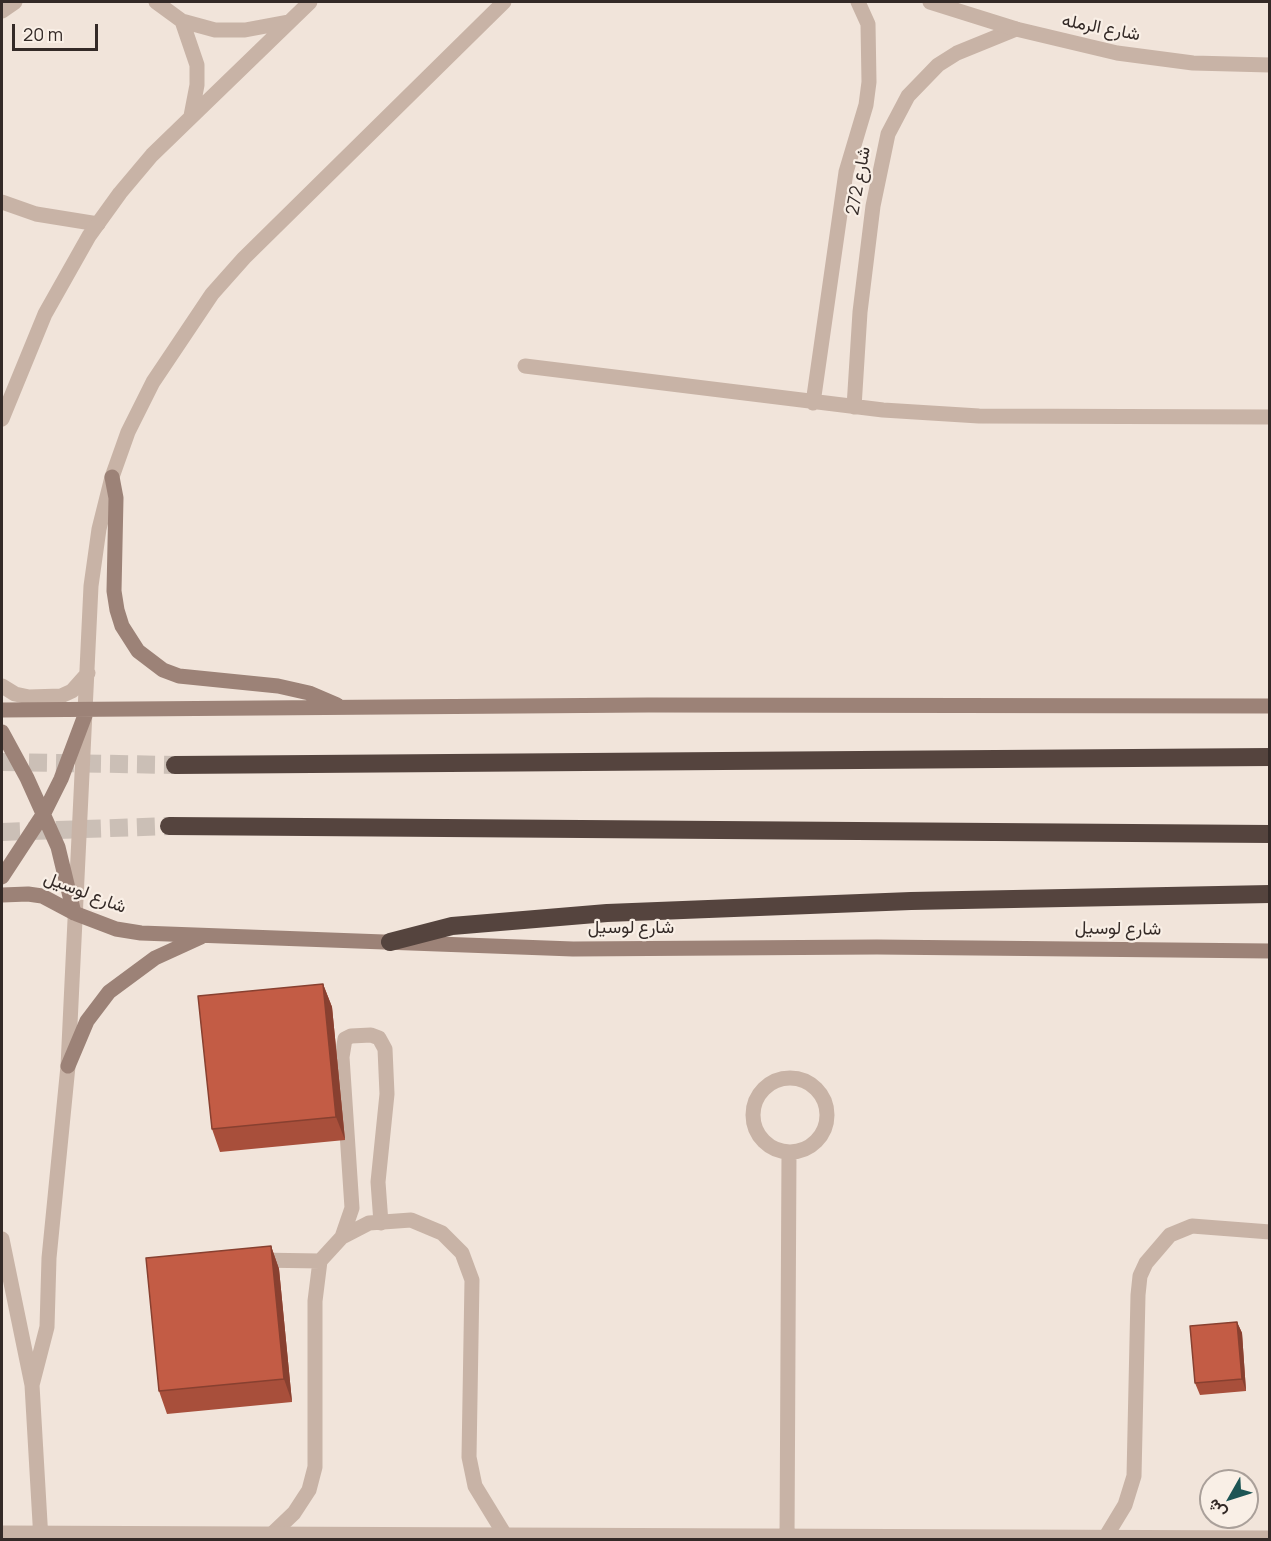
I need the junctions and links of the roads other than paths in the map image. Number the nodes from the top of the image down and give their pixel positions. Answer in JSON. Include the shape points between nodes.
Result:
{"nodes":[{"id":1,"x":15,"y":2,"type":"edge"},
{"id":2,"x":156,"y":2,"type":"edge"},
{"id":3,"x":310,"y":2,"type":"edge"},
{"id":4,"x":504,"y":2,"type":"edge"},
{"id":5,"x":858,"y":2,"type":"edge"},
{"id":6,"x":930,"y":2,"type":"edge"},
{"id":7,"x":2,"y":11,"type":"edge"},
{"id":8,"x":182,"y":21,"type":"junction"},
{"id":9,"x":289,"y":22,"type":"junction"},
{"id":10,"x":1016,"y":29,"type":"junction"},
{"id":11,"x":1269,"y":65,"type":"edge"},
{"id":12,"x":191,"y":116,"type":"junction"},
{"id":13,"x":2,"y":202,"type":"edge"},
{"id":14,"x":98,"y":224,"type":"junction"},
{"id":15,"x":525,"y":366,"type":"dead end"},
{"id":16,"x":813,"y":403,"type":"junction"},
{"id":17,"x":854,"y":407,"type":"junction"},
{"id":18,"x":1269,"y":417,"type":"edge"},
{"id":19,"x":2,"y":419,"type":"edge"},
{"id":20,"x":112,"y":477,"type":"junction"},
{"id":21,"x":88,"y":673,"type":"junction"},
{"id":22,"x":2,"y":686,"type":"edge"},
{"id":23,"x":1269,"y":706,"type":"edge"},
{"id":24,"x":342,"y":708,"type":"junction"},
{"id":25,"x":2,"y":710,"type":"edge"},
{"id":26,"x":87,"y":710,"type":"junction"},
{"id":27,"x":2,"y":732,"type":"edge"},
{"id":28,"x":1269,"y":757,"type":"edge"},
{"id":29,"x":175,"y":765,"type":"tunnel mouth"},
{"id":30,"x":44,"y":813,"type":"junction"},
{"id":31,"x":170,"y":826,"type":"tunnel mouth"},
{"id":32,"x":1269,"y":834,"type":"edge"},
{"id":33,"x":2,"y":877,"type":"edge"},
{"id":34,"x":1269,"y":894,"type":"edge"},
{"id":35,"x":2,"y":895,"type":"edge"},
{"id":36,"x":74,"y":913,"type":"junction"},
{"id":37,"x":206,"y":934,"type":"junction"},
{"id":38,"x":390,"y":942,"type":"junction"},
{"id":39,"x":1269,"y":951,"type":"edge"},
{"id":40,"x":68,"y":1066,"type":"junction"},
{"id":41,"x":789,"y":1152,"type":"junction"},
{"id":42,"x":381,"y":1223,"type":"junction"},
{"id":43,"x":1269,"y":1232,"type":"edge"},
{"id":44,"x":342,"y":1237,"type":"junction"},
{"id":45,"x":2,"y":1239,"type":"edge"},
{"id":46,"x":239,"y":1260,"type":"edge"},
{"id":47,"x":320,"y":1261,"type":"junction"},
{"id":48,"x":32,"y":1385,"type":"junction"},
{"id":49,"x":2,"y":1533,"type":"edge"},
{"id":50,"x":272,"y":1534,"type":"junction"},
{"id":51,"x":505,"y":1535,"type":"junction"},
{"id":52,"x":41,"y":1536,"type":"edge"},
{"id":53,"x":787,"y":1538,"type":"edge"},
{"id":54,"x":1105,"y":1538,"type":"junction"},
{"id":55,"x":1269,"y":1538,"type":"edge"}],
"edges":[{"from":1,"to":7,"type":"street"},
{"from":2,"to":8,"type":"street"},
{"from":3,"to":9,"type":"street"},
{"from":4,"to":20,"type":"street","via":[[212,294],[153,382]]},
{"from":5,"to":16,"type":"street","name":"شارع 272","via":[[868,24],[869,82],[846,172]]},
{"from":6,"to":10,"type":"street","name":"شارع الرمله"},
{"from":8,"to":9,"type":"street","via":[[215,30],[244,30]]},
{"from":8,"to":12,"type":"street","via":[[197,65]]},
{"from":9,"to":12,"type":"street"},
{"from":10,"to":11,"type":"street","name":"شارع الرمله","via":[[1118,53],[1193,63]]},
{"from":10,"to":17,"type":"street","name":"شارع 272","via":[[938,65],[908,96],[888,134],[873,206]]},
{"from":12,"to":14,"type":"street","via":[[152,155]]},
{"from":13,"to":14,"type":"street","via":[[36,214]]},
{"from":14,"to":19,"type":"street","via":[[45,314]]},
{"from":15,"to":16,"type":"street"},
{"from":16,"to":17,"type":"street"},
{"from":17,"to":18,"type":"street","via":[[979,416]]},
{"from":20,"to":21,"type":"street","via":[[91,586]]},
{"from":20,"to":24,"type":"street","via":[[116,498],[114,591],[122,626],[138,651],[163,670],[179,676],[278,686],[309,693]]},
{"from":21,"to":22,"type":"street","via":[[61,696],[29,697]]},
{"from":21,"to":26,"type":"street"},
{"from":23,"to":24,"type":"street"},
{"from":24,"to":26,"type":"street"},
{"from":25,"to":26,"type":"street"},
{"from":26,"to":30,"type":"street"},
{"from":26,"to":36,"type":"street"},
{"from":27,"to":30,"type":"street"},
{"from":28,"to":29,"type":"highway"},
{"from":30,"to":33,"type":"street"},
{"from":30,"to":36,"type":"street","via":[[58,847]]},
{"from":31,"to":32,"type":"highway"},
{"from":34,"to":38,"type":"highway","via":[[899,901],[607,913],[452,926]]},
{"from":35,"to":36,"type":"street","name":"شارع لوسيل","via":[[42,896]]},
{"from":36,"to":37,"type":"street","name":"شارع لوسيل","via":[[116,929],[141,933]]},
{"from":36,"to":40,"type":"street"},
{"from":37,"to":38,"type":"street","name":"شارع لوسيل"},
{"from":37,"to":40,"type":"street","via":[[155,958],[109,992],[87,1021]]},
{"from":38,"to":39,"type":"street","name":"شارع لوسيل","via":[[573,949]]},
{"from":40,"to":48,"type":"street","via":[[49,1258],[47,1327]]},
{"from":41,"to":41,"type":"street","via":[[807,1149],[818,1141],[825,1131],[828,1112],[813,1085],[789,1077],[766,1087],[758,1096],[753,1115],[762,1138]]},
{"from":41,"to":53,"type":"street"},
{"from":42,"to":44,"type":"street","via":[[369,1223]]},
{"from":42,"to":44,"type":"street","via":[[378,1182],[387,1094],[385,1049],[380,1038],[351,1036],[345,1039],[342,1058],[352,1208]]},
{"from":42,"to":51,"type":"street","via":[[411,1220],[442,1233],[462,1253],[472,1280],[469,1456],[475,1486]]},
{"from":43,"to":54,"type":"street","via":[[1192,1226],[1170,1235],[1146,1263],[1138,1294],[1134,1476],[1125,1505]]},
{"from":44,"to":47,"type":"street"},
{"from":45,"to":48,"type":"street"},
{"from":46,"to":47,"type":"street"},
{"from":47,"to":50,"type":"street","via":[[315,1301],[315,1467],[309,1490],[294,1513]]},
{"from":48,"to":52,"type":"street"},
{"from":49,"to":52,"type":"street"},
{"from":50,"to":51,"type":"street"},
{"from":50,"to":52,"type":"street"},
{"from":51,"to":53,"type":"street"},
{"from":53,"to":54,"type":"street"},
{"from":54,"to":55,"type":"street"}]}
